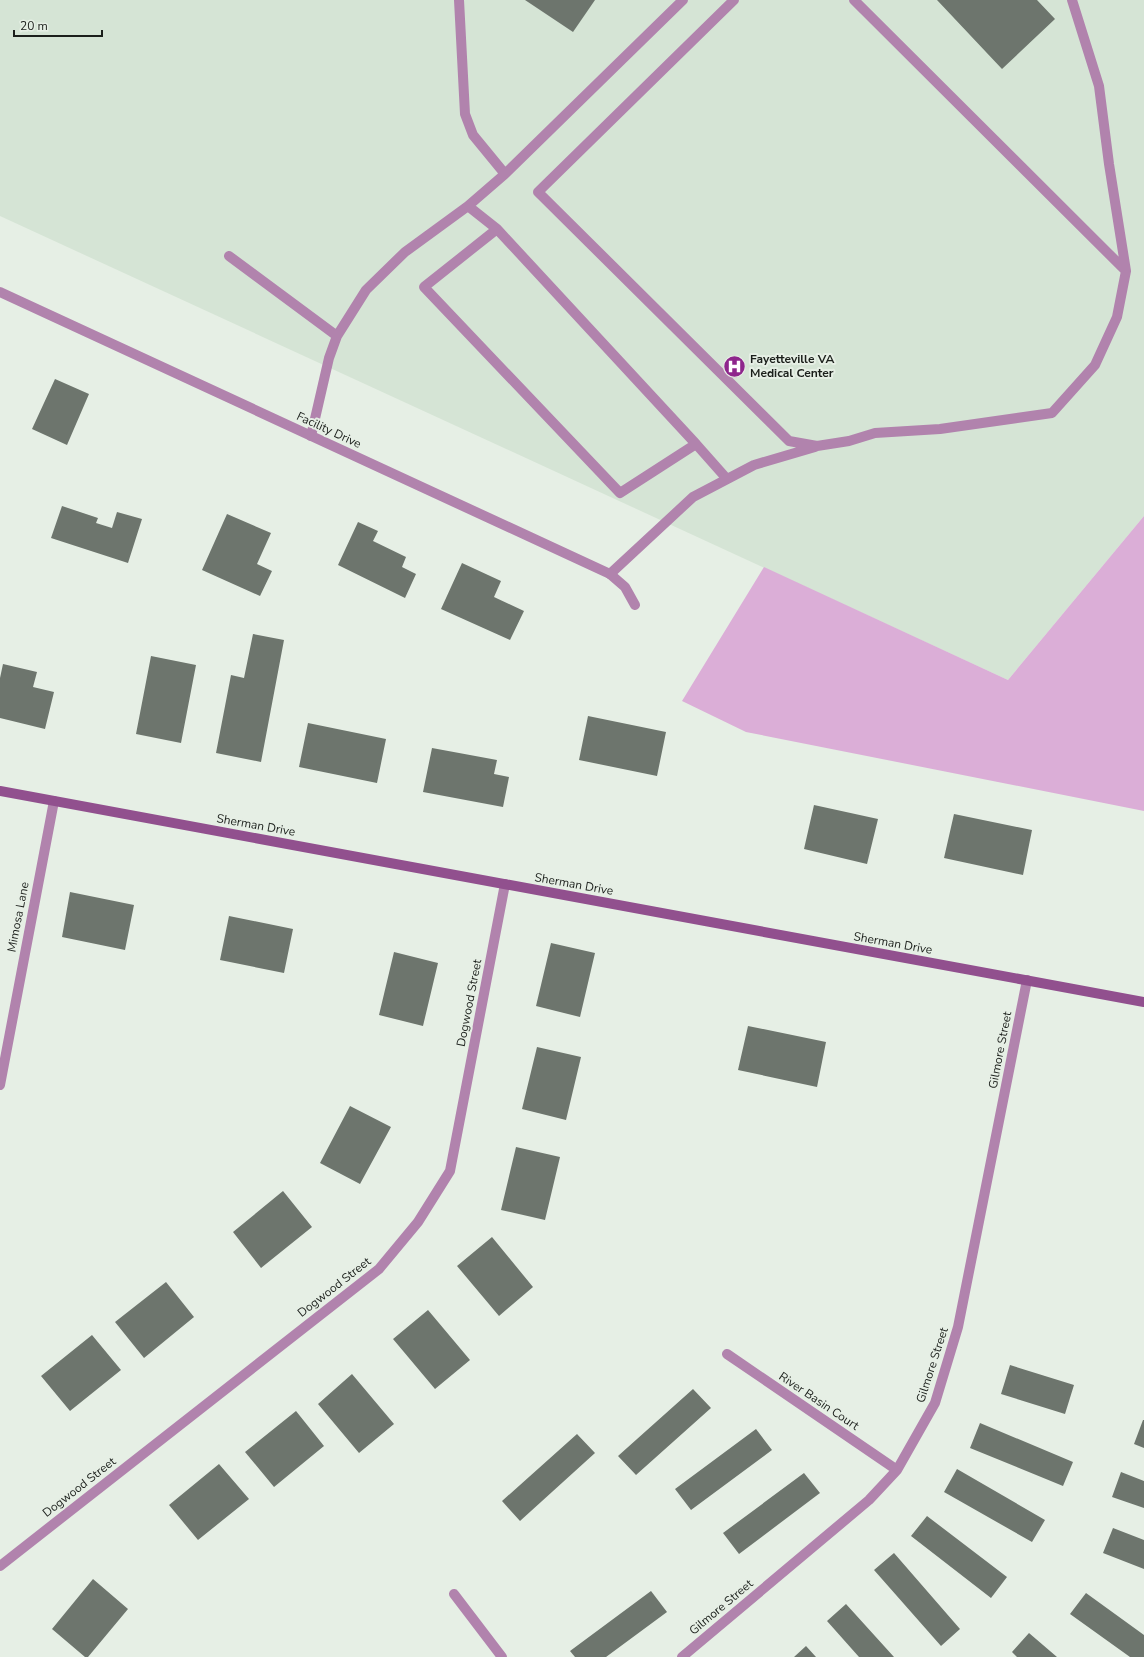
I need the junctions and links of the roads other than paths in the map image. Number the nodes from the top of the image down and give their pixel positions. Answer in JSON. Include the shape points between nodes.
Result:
{"nodes":[{"id":1,"x":459,"y":0,"type":"edge"},
{"id":2,"x":683,"y":0,"type":"edge"},
{"id":3,"x":734,"y":0,"type":"edge"},
{"id":4,"x":854,"y":0,"type":"edge"},
{"id":5,"x":1072,"y":0,"type":"edge"},
{"id":6,"x":505,"y":174,"type":"junction"},
{"id":7,"x":468,"y":206,"type":"junction"},
{"id":8,"x":497,"y":229,"type":"junction"},
{"id":9,"x":230,"y":256,"type":"dead end"},
{"id":10,"x":1126,"y":271,"type":"junction"},
{"id":11,"x":0,"y":292,"type":"edge"},
{"id":12,"x":337,"y":336,"type":"junction"},
{"id":13,"x":311,"y":436,"type":"junction"},
{"id":14,"x":696,"y":444,"type":"junction"},
{"id":15,"x":817,"y":446,"type":"junction"},
{"id":16,"x":727,"y":479,"type":"junction"},
{"id":17,"x":610,"y":574,"type":"junction"},
{"id":18,"x":635,"y":605,"type":"dead end"},
{"id":19,"x":0,"y":791,"type":"edge"},
{"id":20,"x":54,"y":801,"type":"junction"},
{"id":21,"x":505,"y":884,"type":"junction"},
{"id":22,"x":1027,"y":980,"type":"junction"},
{"id":23,"x":1144,"y":1002,"type":"edge"},
{"id":24,"x":0,"y":1085,"type":"edge"},
{"id":25,"x":727,"y":1354,"type":"dead end"},
{"id":26,"x":897,"y":1470,"type":"junction"},
{"id":27,"x":0,"y":1566,"type":"edge"},
{"id":28,"x":454,"y":1594,"type":"dead end"},
{"id":29,"x":502,"y":1657,"type":"edge"},
{"id":30,"x":682,"y":1657,"type":"edge"}],
"edges":[{"from":1,"to":6,"type":"street","via":[[465,114],[473,135]]},
{"from":2,"to":6,"type":"street"},
{"from":3,"to":15,"type":"street","via":[[538,192],[789,441]]},
{"from":4,"to":10,"type":"street"},
{"from":5,"to":10,"type":"street","via":[[1099,86]]},
{"from":6,"to":7,"type":"street"},
{"from":7,"to":8,"type":"street"},
{"from":7,"to":12,"type":"street","via":[[405,252],[366,290]]},
{"from":8,"to":14,"type":"street"},
{"from":8,"to":14,"type":"street","via":[[424,287],[620,493]]},
{"from":9,"to":12,"type":"street"},
{"from":10,"to":15,"type":"street","via":[[1117,316],[1095,365],[1052,413],[940,429],[875,433],[849,441]]},
{"from":11,"to":13,"type":"street","name":"Facility Drive"},
{"from":12,"to":13,"type":"street","via":[[329,358]]},
{"from":13,"to":17,"type":"street","name":"Facility Drive"},
{"from":14,"to":16,"type":"street"},
{"from":15,"to":16,"type":"street","via":[[754,465]]},
{"from":16,"to":17,"type":"street","via":[[693,497]]},
{"from":17,"to":18,"type":"street","name":"Facility Drive","via":[[625,588]]},
{"from":19,"to":20,"type":"street","name":"Sherman Drive"},
{"from":20,"to":21,"type":"street","name":"Sherman Drive"},
{"from":20,"to":24,"type":"street","name":"Mimosa Lane"},
{"from":21,"to":22,"type":"street","name":"Sherman Drive"},
{"from":21,"to":27,"type":"street","name":"Dogwood Street","via":[[450,1171],[418,1222],[379,1269]]},
{"from":22,"to":23,"type":"street","name":"Sherman Drive"},
{"from":22,"to":26,"type":"street","name":"Gilmore Street","via":[[958,1327],[935,1403]]},
{"from":25,"to":26,"type":"street","name":"River Basin Court"},
{"from":26,"to":30,"type":"street","name":"Gilmore Street","via":[[869,1500]]},
{"from":28,"to":29,"type":"street"}]}
